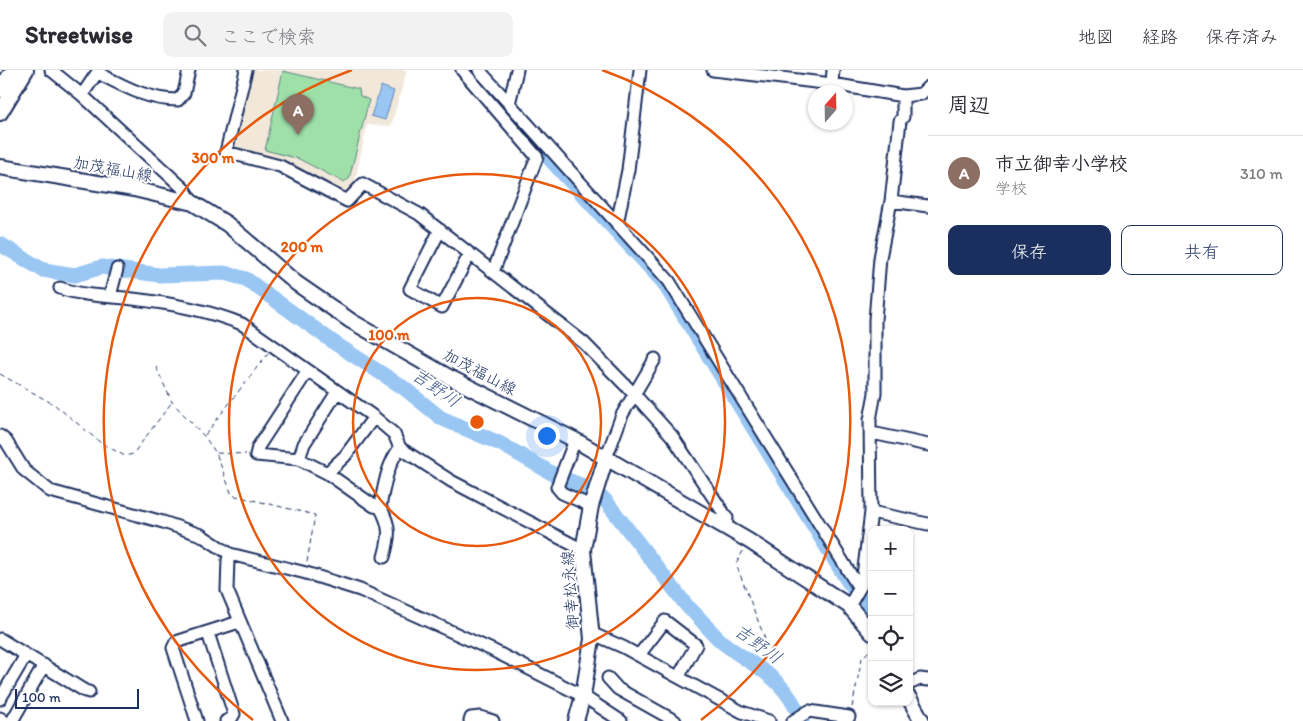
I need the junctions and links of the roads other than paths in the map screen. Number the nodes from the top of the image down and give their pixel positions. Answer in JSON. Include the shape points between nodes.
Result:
{"nodes":[{"id":1,"x":13,"y":70,"type":"edge"},
{"id":2,"x":26,"y":70,"type":"edge"},
{"id":3,"x":50,"y":70,"type":"edge"},
{"id":4,"x":189,"y":70,"type":"edge"},
{"id":5,"x":246,"y":70,"type":"edge"},
{"id":6,"x":462,"y":70,"type":"edge"},
{"id":7,"x":478,"y":70,"type":"edge"},
{"id":8,"x":517,"y":70,"type":"edge"},
{"id":9,"x":640,"y":70,"type":"edge"},
{"id":10,"x":713,"y":70,"type":"edge"},
{"id":11,"x":833,"y":70,"type":"edge"},
{"id":12,"x":98,"y":71,"type":"edge"},
{"id":13,"x":794,"y":75,"type":"edge"},
{"id":14,"x":832,"y":84,"type":"junction"},
{"id":15,"x":928,"y":86,"type":"edge"},
{"id":16,"x":0,"y":90,"type":"edge"},
{"id":17,"x":82,"y":95,"type":"junction"},
{"id":18,"x":903,"y":96,"type":"junction"},
{"id":19,"x":508,"y":104,"type":"junction"},
{"id":20,"x":0,"y":113,"type":"edge"},
{"id":21,"x":0,"y":167,"type":"edge"},
{"id":22,"x":891,"y":201,"type":"junction"},
{"id":23,"x":193,"y":203,"type":"junction"},
{"id":24,"x":928,"y":206,"type":"edge"},
{"id":25,"x":617,"y":224,"type":"junction"},
{"id":26,"x":440,"y":230,"type":"junction"},
{"id":27,"x":469,"y":255,"type":"junction"},
{"id":28,"x":116,"y":269,"type":"dead end"},
{"id":29,"x":492,"y":272,"type":"junction"},
{"id":30,"x":60,"y":288,"type":"dead end"},
{"id":31,"x":110,"y":296,"type":"junction"},
{"id":32,"x":655,"y":359,"type":"dead end"},
{"id":33,"x":307,"y":372,"type":"junction"},
{"id":34,"x":337,"y":392,"type":"junction"},
{"id":35,"x":634,"y":394,"type":"junction"},
{"id":36,"x":374,"y":417,"type":"junction"},
{"id":37,"x":872,"y":433,"type":"junction"},
{"id":38,"x":0,"y":436,"type":"edge"},
{"id":39,"x":575,"y":440,"type":"junction"},
{"id":40,"x":928,"y":446,"type":"edge"},
{"id":41,"x":400,"y":448,"type":"junction"},
{"id":42,"x":606,"y":458,"type":"junction"},
{"id":43,"x":299,"y":459,"type":"junction"},
{"id":44,"x":328,"y":473,"type":"junction"},
{"id":45,"x":594,"y":497,"type":"junction"},
{"id":46,"x":380,"y":507,"type":"junction"},
{"id":47,"x":871,"y":512,"type":"junction"},
{"id":48,"x":928,"y":524,"type":"edge"},
{"id":49,"x":726,"y":528,"type":"junction"},
{"id":50,"x":583,"y":550,"type":"junction"},
{"id":51,"x":230,"y":554,"type":"junction"},
{"id":52,"x":384,"y":557,"type":"dead end"},
{"id":53,"x":855,"y":596,"type":"junction"},
{"id":54,"x":239,"y":622,"type":"junction"},
{"id":55,"x":868,"y":624,"type":"edge"},
{"id":56,"x":208,"y":633,"type":"junction"},
{"id":57,"x":591,"y":633,"type":"junction"},
{"id":58,"x":0,"y":639,"type":"edge"},
{"id":59,"x":26,"y":654,"type":"junction"},
{"id":60,"x":639,"y":655,"type":"junction"},
{"id":61,"x":44,"y":665,"type":"junction"},
{"id":62,"x":679,"y":676,"type":"junction"},
{"id":63,"x":608,"y":678,"type":"dead end"},
{"id":64,"x":928,"y":680,"type":"edge"},
{"id":65,"x":913,"y":682,"type":"edge"},
{"id":66,"x":89,"y":692,"type":"dead end"},
{"id":67,"x":583,"y":696,"type":"junction"},
{"id":68,"x":0,"y":699,"type":"edge"},
{"id":69,"x":913,"y":705,"type":"edge"},
{"id":70,"x":740,"y":717,"type":"edge"},
{"id":71,"x":849,"y":717,"type":"road end"},
{"id":72,"x":0,"y":718,"type":"edge"},
{"id":73,"x":4,"y":721,"type":"edge"},
{"id":74,"x":12,"y":721,"type":"edge"},
{"id":75,"x":197,"y":721,"type":"edge"},
{"id":76,"x":226,"y":721,"type":"edge"},
{"id":77,"x":282,"y":721,"type":"edge"},
{"id":78,"x":470,"y":721,"type":"edge"},
{"id":79,"x":493,"y":721,"type":"edge"},
{"id":80,"x":576,"y":721,"type":"edge"},
{"id":81,"x":621,"y":721,"type":"edge"},
{"id":82,"x":675,"y":721,"type":"edge"},
{"id":83,"x":769,"y":721,"type":"edge"},
{"id":84,"x":794,"y":721,"type":"edge"},
{"id":85,"x":922,"y":721,"type":"edge"}],
"edges":[{"from":1,"to":16,"type":"main road"},
{"from":2,"to":20,"type":"main road"},
{"from":3,"to":17,"type":"street"},
{"from":4,"to":12,"type":"street","via":[[184,93],[178,100],[163,100],[130,90]]},
{"from":5,"to":26,"type":"street","via":[[226,152],[280,166],[347,201],[363,184],[419,214]]},
{"from":6,"to":29,"type":"street","via":[[537,155]]},
{"from":7,"to":19,"type":"street"},
{"from":8,"to":19,"type":"street"},
{"from":9,"to":25,"type":"street","via":[[628,170]]},
{"from":10,"to":13,"type":"street"},
{"from":11,"to":14,"type":"street"},
{"from":12,"to":17,"type":"street"},
{"from":13,"to":14,"type":"street"},
{"from":14,"to":18,"type":"street"},
{"from":15,"to":18,"type":"street","via":[[921,94]]},
{"from":17,"to":23,"type":"street","via":[[184,189]]},
{"from":18,"to":22,"type":"street"},
{"from":19,"to":25,"type":"street"},
{"from":21,"to":23,"type":"main road","name":"加茂福山線"},
{"from":22,"to":24,"type":"street"},
{"from":22,"to":37,"type":"street","via":[[880,258],[875,320],[875,393],[870,420]]},
{"from":23,"to":39,"type":"main road","name":"加茂福山線","via":[[228,224],[296,283],[351,321],[448,377]]},
{"from":25,"to":53,"type":"street","via":[[652,259],[683,301]]},
{"from":26,"to":27,"type":"street"},
{"from":26,"to":27,"type":"street","via":[[410,289],[442,307]]},
{"from":27,"to":29,"type":"street"},
{"from":28,"to":31,"type":"street"},
{"from":29,"to":35,"type":"street","via":[[584,343]]},
{"from":30,"to":31,"type":"street","via":[[77,294]]},
{"from":31,"to":33,"type":"street","via":[[170,303],[224,317],[242,324]]},
{"from":32,"to":35,"type":"street"},
{"from":33,"to":34,"type":"street"},
{"from":33,"to":43,"type":"street","via":[[256,455]]},
{"from":34,"to":36,"type":"street"},
{"from":34,"to":43,"type":"street","via":[[304,444]]},
{"from":35,"to":42,"type":"street","via":[[622,415]]},
{"from":35,"to":49,"type":"street","via":[[672,436],[728,518]]},
{"from":36,"to":41,"type":"street","via":[[394,434]]},
{"from":36,"to":44,"type":"street"},
{"from":37,"to":40,"type":"street"},
{"from":37,"to":47,"type":"street"},
{"from":38,"to":51,"type":"street","via":[[24,470],[50,491],[202,535]]},
{"from":39,"to":42,"type":"main road","name":"加茂福山線"},
{"from":39,"to":45,"type":"street","via":[[557,487],[562,493]]},
{"from":41,"to":46,"type":"street","via":[[386,476]]},
{"from":41,"to":50,"type":"street","via":[[451,481]]},
{"from":42,"to":45,"type":"main road","name":"御幸松永線"},
{"from":42,"to":49,"type":"main road","name":"加茂福山線"},
{"from":43,"to":44,"type":"street"},
{"from":44,"to":46,"type":"street"},
{"from":45,"to":50,"type":"main road","name":"御幸松永線"},
{"from":46,"to":52,"type":"street","via":[[388,520],[389,530]]},
{"from":47,"to":48,"type":"street"},
{"from":47,"to":53,"type":"street","via":[[862,584]]},
{"from":49,"to":53,"type":"main road","name":"加茂福山線"},
{"from":50,"to":57,"type":"main road","name":"御幸松永線"},
{"from":51,"to":54,"type":"street","via":[[227,590]]},
{"from":51,"to":67,"type":"street","via":[[360,590]]},
{"from":53,"to":55,"type":"main road","name":"加茂福山線"},
{"from":54,"to":56,"type":"street"},
{"from":54,"to":77,"type":"street"},
{"from":56,"to":75,"type":"street","via":[[176,642],[173,648]]},
{"from":56,"to":76,"type":"street","via":[[234,714]]},
{"from":57,"to":60,"type":"street"},
{"from":57,"to":67,"type":"main road","name":"御幸松永線"},
{"from":58,"to":59,"type":"street"},
{"from":59,"to":61,"type":"street"},
{"from":59,"to":68,"type":"street"},
{"from":60,"to":62,"type":"street"},
{"from":60,"to":62,"type":"street","via":[[665,621],[696,645]]},
{"from":61,"to":66,"type":"street"},
{"from":61,"to":74,"type":"street"},
{"from":62,"to":70,"type":"street"},
{"from":63,"to":82,"type":"street","via":[[618,689]]},
{"from":64,"to":65,"type":"street"},
{"from":67,"to":80,"type":"main road","name":"御幸松永線"},
{"from":67,"to":81,"type":"street"},
{"from":69,"to":85,"type":"main road"},
{"from":70,"to":83,"type":"street"},
{"from":71,"to":84,"type":"street","via":[[809,711]]},
{"from":72,"to":73,"type":"street"},
{"from":78,"to":79,"type":"street","via":[[480,717]]}]}
